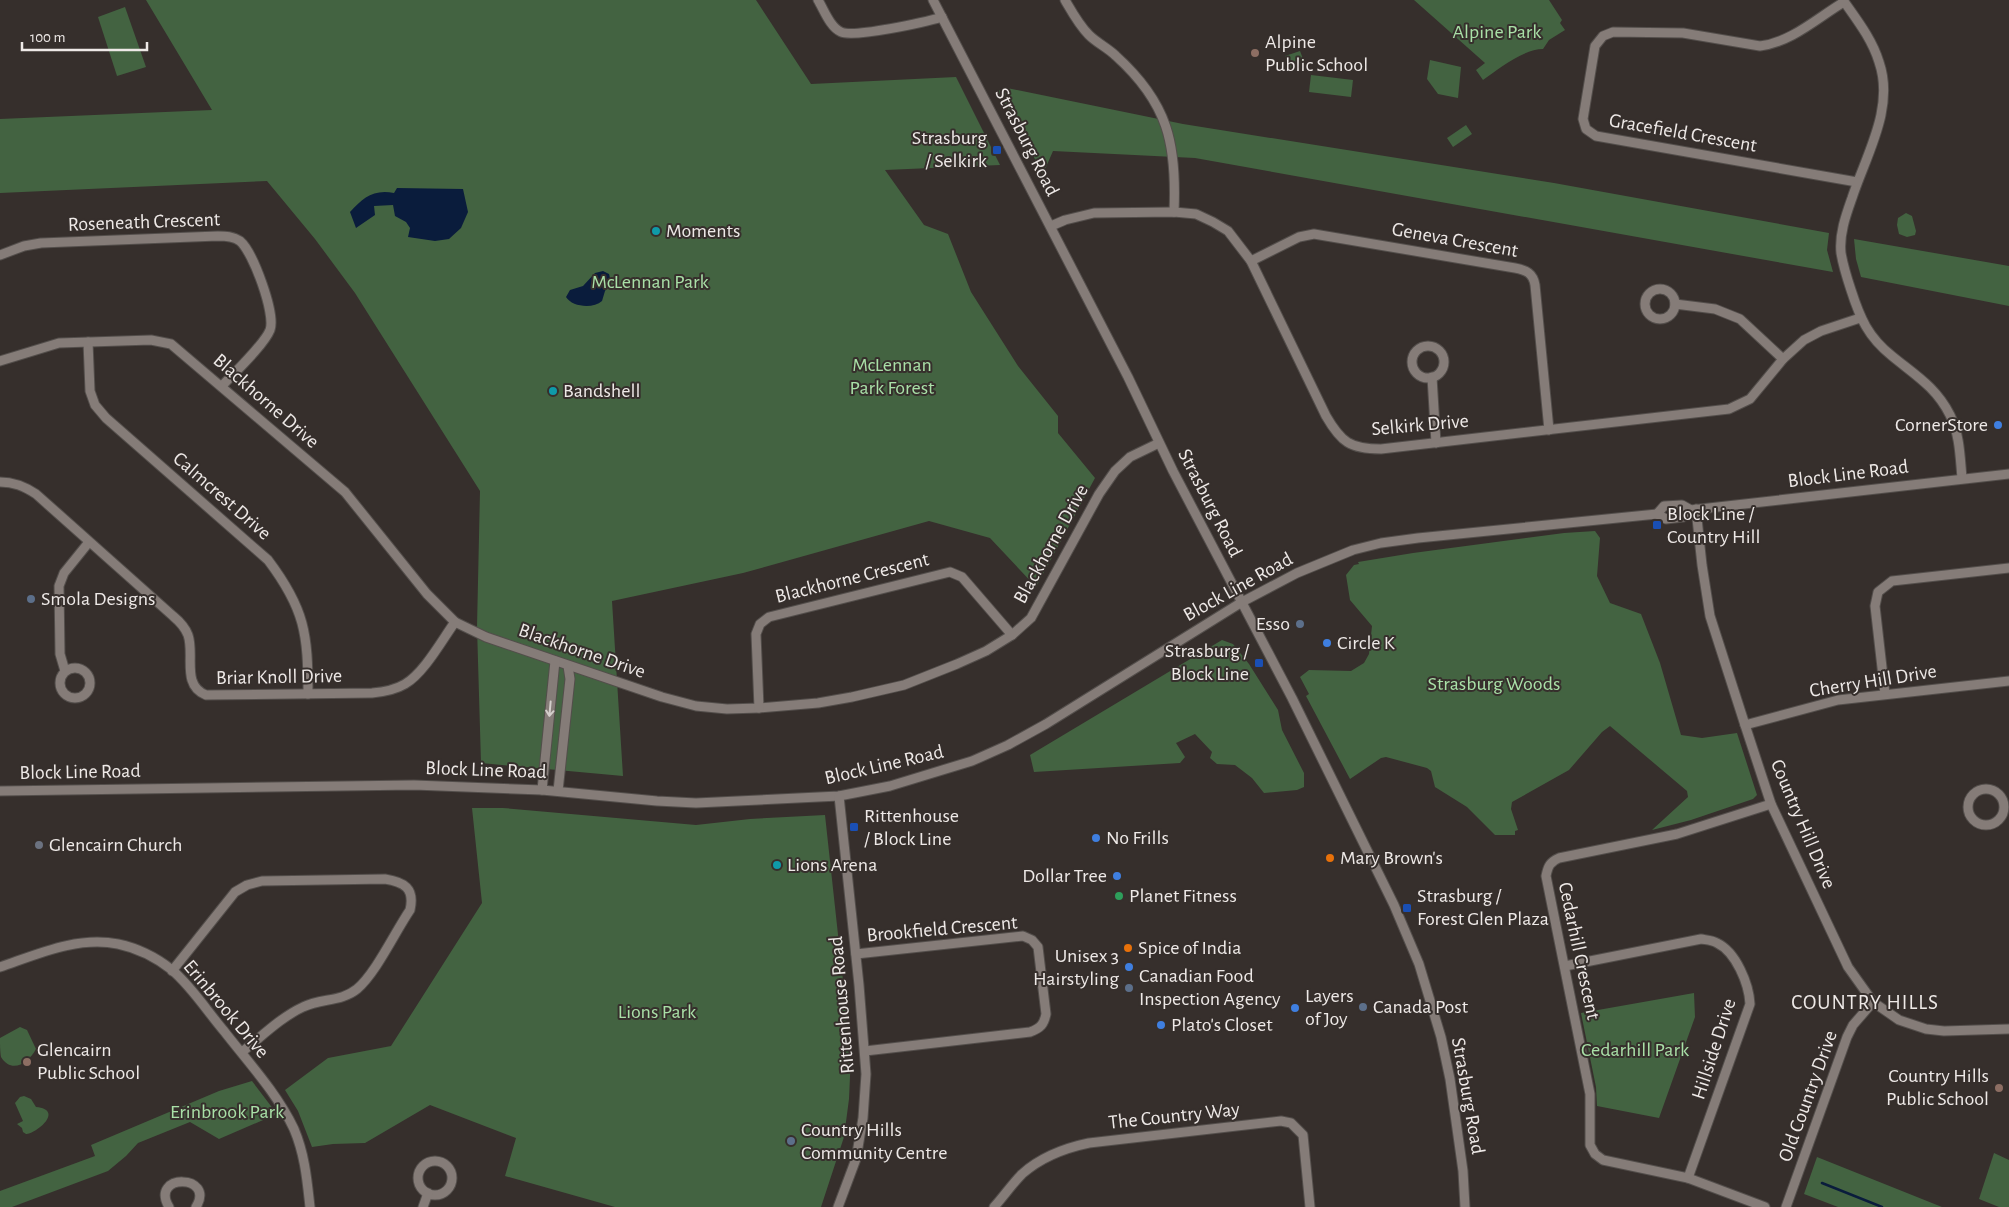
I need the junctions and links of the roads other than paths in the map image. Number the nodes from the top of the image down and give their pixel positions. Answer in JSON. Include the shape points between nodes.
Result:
{"nodes":[{"id":1,"x":818,"y":0,"type":"edge"},
{"id":2,"x":933,"y":0,"type":"edge"},
{"id":3,"x":1065,"y":0,"type":"edge"},
{"id":4,"x":1844,"y":1,"type":"edge"},
{"id":5,"x":942,"y":17,"type":"junction"},
{"id":6,"x":1857,"y":182,"type":"junction"},
{"id":7,"x":1174,"y":212,"type":"junction"},
{"id":8,"x":1051,"y":226,"type":"junction"},
{"id":9,"x":0,"y":255,"type":"edge"},
{"id":10,"x":1251,"y":261,"type":"junction"},
{"id":11,"x":1676,"y":304,"type":"dead end"},
{"id":12,"x":1860,"y":318,"type":"junction"},
{"id":13,"x":88,"y":342,"type":"junction"},
{"id":14,"x":1783,"y":359,"type":"junction"},
{"id":15,"x":0,"y":361,"type":"edge"},
{"id":16,"x":1432,"y":377,"type":"dead end"},
{"id":17,"x":222,"y":386,"type":"junction"},
{"id":18,"x":1548,"y":430,"type":"junction"},
{"id":19,"x":1159,"y":443,"type":"junction"},
{"id":20,"x":1436,"y":443,"type":"junction"},
{"id":21,"x":2009,"y":474,"type":"edge"},
{"id":22,"x":1962,"y":478,"type":"junction"},
{"id":23,"x":0,"y":482,"type":"edge"},
{"id":24,"x":1693,"y":510,"type":"junction"},
{"id":25,"x":89,"y":542,"type":"junction"},
{"id":26,"x":2009,"y":568,"type":"edge"},
{"id":27,"x":1242,"y":602,"type":"junction"},
{"id":28,"x":455,"y":622,"type":"junction"},
{"id":29,"x":1012,"y":634,"type":"junction"},
{"id":30,"x":555,"y":661,"type":"junction"},
{"id":31,"x":568,"y":666,"type":"junction"},
{"id":32,"x":65,"y":671,"type":"dead end"},
{"id":33,"x":2009,"y":681,"type":"edge"},
{"id":34,"x":308,"y":694,"type":"junction"},
{"id":35,"x":1885,"y":694,"type":"junction"},
{"id":36,"x":759,"y":708,"type":"junction"},
{"id":37,"x":1744,"y":725,"type":"junction"},
{"id":38,"x":542,"y":790,"type":"junction"},
{"id":39,"x":0,"y":791,"type":"edge"},
{"id":40,"x":558,"y":791,"type":"junction"},
{"id":41,"x":839,"y":796,"type":"junction"},
{"id":42,"x":1772,"y":804,"type":"junction"},
{"id":43,"x":2006,"y":804,"type":"edge"},
{"id":44,"x":856,"y":954,"type":"junction"},
{"id":45,"x":1565,"y":966,"type":"junction"},
{"id":46,"x":0,"y":967,"type":"edge"},
{"id":47,"x":172,"y":970,"type":"junction"},
{"id":48,"x":1873,"y":1002,"type":"junction"},
{"id":49,"x":2009,"y":1029,"type":"edge"},
{"id":50,"x":865,"y":1051,"type":"junction"},
{"id":51,"x":242,"y":1052,"type":"junction"},
{"id":52,"x":1688,"y":1178,"type":"junction"},
{"id":53,"x":428,"y":1193,"type":"dead end"},
{"id":54,"x":1000,"y":1205,"type":"edge"},
{"id":55,"x":169,"y":1207,"type":"edge"},
{"id":56,"x":196,"y":1207,"type":"edge"},
{"id":57,"x":310,"y":1207,"type":"edge"},
{"id":58,"x":423,"y":1207,"type":"edge"},
{"id":59,"x":838,"y":1207,"type":"edge"},
{"id":60,"x":1310,"y":1207,"type":"edge"},
{"id":61,"x":1465,"y":1207,"type":"edge"},
{"id":62,"x":1765,"y":1207,"type":"edge"},
{"id":63,"x":1786,"y":1207,"type":"edge"}],
"edges":[{"from":1,"to":5,"type":"street","via":[[836,29],[850,34]]},
{"from":2,"to":5,"type":"street","name":"Strasburg Road"},
{"from":3,"to":7,"type":"street","via":[[1089,35],[1140,78],[1156,104],[1173,152]]},
{"from":4,"to":6,"type":"street","via":[[1869,38],[1880,63],[1882,77],[1878,125]]},
{"from":4,"to":6,"type":"street","name":"Gracefield Crescent","via":[[1786,40],[1760,46],[1683,33],[1613,32],[1603,36],[1595,46],[1583,119],[1586,129],[1596,136]]},
{"from":5,"to":8,"type":"street","name":"Strasburg Road"},
{"from":6,"to":12,"type":"street","via":[[1841,244],[1846,274]]},
{"from":7,"to":8,"type":"street","name":"Selkirk Drive","via":[[1094,213]]},
{"from":7,"to":10,"type":"street","name":"Selkirk Drive","via":[[1196,214],[1213,222],[1228,232]]},
{"from":8,"to":19,"type":"street","name":"Strasburg Road"},
{"from":9,"to":17,"type":"street","name":"Roseneath Crescent","via":[[41,243],[218,236],[238,240],[249,253],[270,306],[272,323],[265,338]]},
{"from":10,"to":18,"type":"street","name":"Geneva Crescent","via":[[1299,237],[1314,234],[1530,273],[1535,285]]},
{"from":10,"to":20,"type":"street","name":"Selkirk Drive","via":[[1336,433],[1346,442],[1367,449]]},
{"from":11,"to":14,"type":"street","via":[[1715,309],[1740,319]]},
{"from":12,"to":14,"type":"street","name":"Selkirk Drive","via":[[1804,340]]},
{"from":12,"to":22,"type":"street","via":[[1883,348],[1938,395],[1956,430]]},
{"from":13,"to":15,"type":"street","name":"Blackhorne Drive","via":[[59,343]]},
{"from":13,"to":17,"type":"street","name":"Blackhorne Drive","via":[[163,341],[178,349]]},
{"from":13,"to":34,"type":"street","name":"Calmcrest Drive","via":[[90,391],[94,405],[268,560],[284,581],[296,602],[304,627]]},
{"from":14,"to":18,"type":"street","name":"Selkirk Drive","via":[[1750,399],[1729,410]]},
{"from":16,"to":20,"type":"street"},
{"from":17,"to":28,"type":"street","name":"Blackhorne Drive","via":[[345,492],[427,594]]},
{"from":18,"to":20,"type":"street","name":"Selkirk Drive"},
{"from":19,"to":27,"type":"street","name":"Strasburg Road"},
{"from":19,"to":29,"type":"street","name":"Blackhorne Drive","via":[[1130,457],[1115,471],[1031,618]]},
{"from":21,"to":22,"type":"street","name":"Block Line Road"},
{"from":22,"to":24,"type":"street","name":"Block Line Road"},
{"from":23,"to":25,"type":"street","name":"Briar Knoll Drive","via":[[24,486],[36,494]]},
{"from":24,"to":27,"type":"street","name":"Block Line Road","via":[[1682,504],[1664,506],[1657,514],[1381,543],[1329,559]]},
{"from":24,"to":37,"type":"street","name":"Country Hill Drive","via":[[1710,616]]},
{"from":25,"to":32,"type":"street","via":[[64,573],[59,586],[60,654]]},
{"from":25,"to":34,"type":"street","name":"Briar Knoll Drive","via":[[182,625],[188,636],[191,678],[199,692],[206,695]]},
{"from":26,"to":35,"type":"street","via":[[1892,581],[1878,592],[1875,606]]},
{"from":27,"to":41,"type":"street","name":"Block Line Road","via":[[1008,745],[972,761],[890,786]]},
{"from":27,"to":61,"type":"street","name":"Strasburg Road","via":[[1362,838],[1419,964],[1450,1079]]},
{"from":28,"to":30,"type":"street","name":"Blackhorne Drive","via":[[486,637]]},
{"from":28,"to":34,"type":"street","name":"Briar Knoll Drive","via":[[407,683],[372,693]]},
{"from":29,"to":36,"type":"street","name":"Blackhorne Drive","via":[[986,651],[904,685],[818,703]]},
{"from":29,"to":36,"type":"street","name":"Blackhorne Crescent","via":[[962,577],[950,572],[769,617],[760,624],[756,634]]},
{"from":30,"to":31,"type":"street","name":"Blackhorne Drive"},
{"from":30,"to":38,"type":"street","one_way":true},
{"from":31,"to":36,"type":"street","name":"Blackhorne Drive","via":[[696,706]]},
{"from":31,"to":40,"type":"street","via":[[570,679]]},
{"from":33,"to":35,"type":"street","name":"Cherry Hill Drive"},
{"from":35,"to":37,"type":"street","name":"Cherry Hill Drive","via":[[1838,700]]},
{"from":37,"to":42,"type":"street","name":"Country Hill Drive"},
{"from":38,"to":39,"type":"street","name":"Block Line Road","via":[[414,785]]},
{"from":38,"to":40,"type":"street","name":"Block Line Road"},
{"from":40,"to":41,"type":"street","name":"Block Line Road","via":[[696,803]]},
{"from":41,"to":44,"type":"street","name":"Rittenhouse Road"},
{"from":42,"to":45,"type":"street","name":"Cedarhill Crescent","via":[[1677,834],[1552,862],[1546,876]]},
{"from":42,"to":48,"type":"street","name":"Country Hill Drive","via":[[1848,967]]},
{"from":43,"to":43,"type":"street","via":[[1997,793],[1980,791],[1972,797],[1969,811],[1976,822],[1991,825],[2003,815]]},
{"from":44,"to":50,"type":"street","name":"Rittenhouse Road"},
{"from":44,"to":50,"type":"street","name":"Brookfield Crescent","via":[[1023,936],[1038,947],[1046,1014],[1044,1024],[1038,1029]]},
{"from":45,"to":52,"type":"street","name":"Cedarhill Crescent","via":[[1590,1094],[1590,1145],[1594,1154],[1603,1160]]},
{"from":45,"to":52,"type":"street","name":"Hillside Drive","via":[[1701,939],[1717,943],[1734,958],[1747,985],[1750,1004]]},
{"from":46,"to":47,"type":"street","name":"Erinbrook Drive","via":[[68,945],[95,942],[118,944],[142,952]]},
{"from":47,"to":51,"type":"street","name":"Erinbrook Drive"},
{"from":47,"to":51,"type":"street","via":[[235,892],[247,885],[262,881],[385,880],[406,886],[412,899],[410,910],[358,988],[346,997],[295,1010]]},
{"from":48,"to":49,"type":"street","name":"Country Hill Drive","via":[[1899,1020],[1926,1029]]},
{"from":48,"to":63,"type":"street","name":"Old Country Drive","via":[[1853,1025],[1845,1043]]},
{"from":50,"to":59,"type":"street","name":"Rittenhouse Road","via":[[859,1143]]},
{"from":51,"to":57,"type":"street","name":"Erinbrook Drive","via":[[294,1129],[304,1156]]},
{"from":52,"to":62,"type":"street","name":"Cedarhill Crescent"},
{"from":53,"to":58,"type":"street"},
{"from":54,"to":60,"type":"street","name":"The Country Way","via":[[1022,1175],[1036,1163],[1070,1147],[1281,1121],[1291,1124],[1303,1135]]},
{"from":55,"to":56,"type":"street","via":[[166,1197],[169,1188],[182,1180],[195,1186],[199,1193]]}]}
